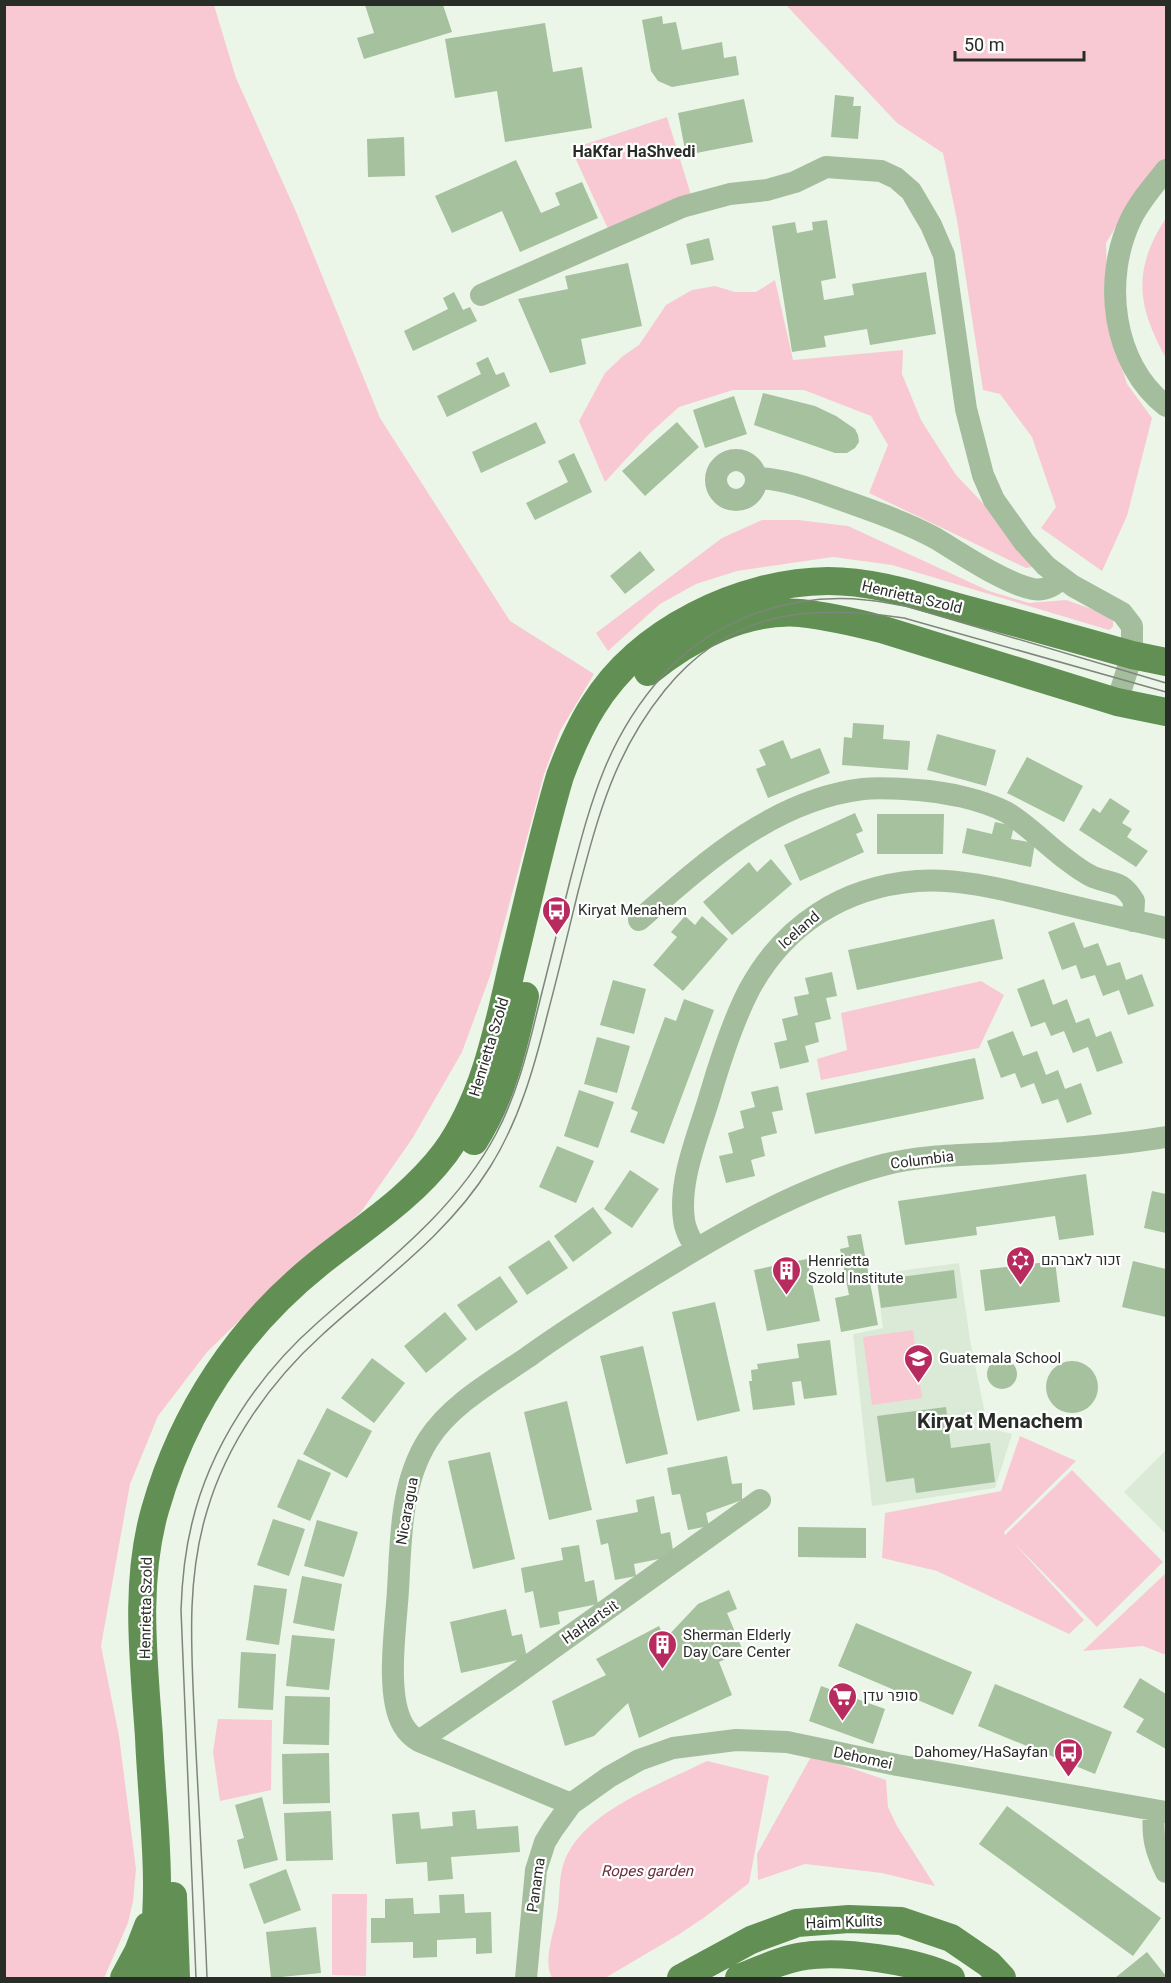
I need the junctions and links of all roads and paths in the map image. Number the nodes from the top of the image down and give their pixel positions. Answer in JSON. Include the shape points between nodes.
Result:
{"nodes":[{"id":1,"x":1167,"y":170,"type":"edge"},
{"id":2,"x":1167,"y":190,"type":"edge"},
{"id":3,"x":481,"y":295,"type":"dead end"},
{"id":4,"x":1167,"y":390,"type":"edge"},
{"id":5,"x":1167,"y":406,"type":"edge"},
{"id":6,"x":756,"y":478,"type":"dead end"},
{"id":7,"x":1062,"y":578,"type":"junction"},
{"id":8,"x":1132,"y":654,"type":"junction"},
{"id":9,"x":1167,"y":662,"type":"edge"},
{"id":10,"x":1117,"y":702,"type":"junction"},
{"id":11,"x":1167,"y":712,"type":"edge"},
{"id":12,"x":639,"y":920,"type":"dead end"},
{"id":13,"x":1133,"y":921,"type":"junction"},
{"id":14,"x":1167,"y":928,"type":"edge"},
{"id":15,"x":1167,"y":1137,"type":"edge"},
{"id":16,"x":696,"y":1249,"type":"junction"},
{"id":17,"x":760,"y":1500,"type":"dead end"},
{"id":18,"x":419,"y":1741,"type":"junction"},
{"id":19,"x":572,"y":1804,"type":"junction"},
{"id":20,"x":1160,"y":1811,"type":"edge"},
{"id":21,"x":1167,"y":1872,"type":"edge"},
{"id":22,"x":157,"y":1883,"type":"junction"},
{"id":23,"x":526,"y":1977,"type":"edge"},
{"id":24,"x":124,"y":1978,"type":"edge"},
{"id":25,"x":153,"y":1978,"type":"edge"},
{"id":26,"x":176,"y":1978,"type":"edge"},
{"id":27,"x":681,"y":1978,"type":"edge"},
{"id":28,"x":739,"y":1978,"type":"edge"},
{"id":29,"x":951,"y":1978,"type":"edge"},
{"id":30,"x":1002,"y":1978,"type":"edge"}],
"edges":[{"from":1,"to":5,"type":"street","via":[[1130,221],[1115,285],[1120,331],[1127,353],[1139,376]]},
{"from":2,"to":4,"type":"street","via":[[1138,237],[1128,290],[1139,348]]},
{"from":3,"to":7,"type":"street","via":[[682,207],[730,194],[767,190],[826,167],[881,171],[896,178],[911,191],[944,255],[966,409],[983,475],[994,500],[1023,542]]},
{"from":6,"to":7,"type":"street","via":[[801,486],[880,513],[1024,586],[1044,589]]},
{"from":7,"to":8,"type":"street","via":[[1127,617],[1134,636]]},
{"from":8,"to":9,"type":"main road","name":"Henrietta Szold"},
{"from":8,"to":10,"type":"street"},
{"from":8,"to":22,"type":"main road","name":"Henrietta Szold","via":[[892,589],[828,581],[764,589],[701,612],[671,630],[612,680],[574,739],[560,776],[490,1056],[465,1118],[445,1153],[410,1192],[278,1299],[241,1340],[198,1404],[170,1462],[146,1554],[143,1608]]},
{"from":10,"to":11,"type":"main road","name":"Henrietta Szold"},
{"from":10,"to":26,"type":"main road","name":"Henrietta Szold","via":[[881,629],[798,613],[754,617],[692,641],[660,662],[626,693],[605,722],[577,786],[515,1039],[477,1137],[454,1172],[427,1202],[298,1305],[268,1334],[208,1417],[177,1494],[166,1537],[159,1602]]},
{"from":12,"to":13,"type":"street","via":[[705,862],[774,818],[825,797],[863,789],[894,789],[934,791],[1006,812],[1074,866],[1121,884],[1134,901]]},
{"from":13,"to":14,"type":"street","name":"Iceland"},
{"from":13,"to":16,"type":"street","name":"Iceland","via":[[1002,890],[917,881],[853,896],[812,916],[781,944],[761,970],[738,1014],[718,1069],[682,1204],[684,1222]]},
{"from":15,"to":16,"type":"street","name":"Columbia","via":[[884,1165],[815,1187]]},
{"from":16,"to":18,"type":"street","name":"Nicaragua","via":[[569,1328],[475,1393],[429,1438],[409,1485],[402,1522],[393,1674],[402,1725]]},
{"from":17,"to":18,"type":"street","name":"HaHartsit"},
{"from":18,"to":19,"type":"street","name":"Nicaragua"},
{"from":19,"to":20,"type":"street","name":"Dehomei","via":[[639,1760],[673,1748],[736,1740],[788,1742]]},
{"from":19,"to":23,"type":"street","name":"Panama","via":[[553,1829],[536,1870]]},
{"from":20,"to":21,"type":"street","via":[[1152,1831]]},
{"from":22,"to":24,"type":"main road","via":[[146,1933]]},
{"from":22,"to":25,"type":"main road","name":"Henrietta Szold"},
{"from":27,"to":30,"type":"main road","name":"Haim Kulits","via":[[751,1940],[797,1923],[849,1919],[901,1921],[951,1938]]},
{"from":28,"to":29,"type":"main road","via":[[805,1956],[828,1955],[906,1962]]}]}
